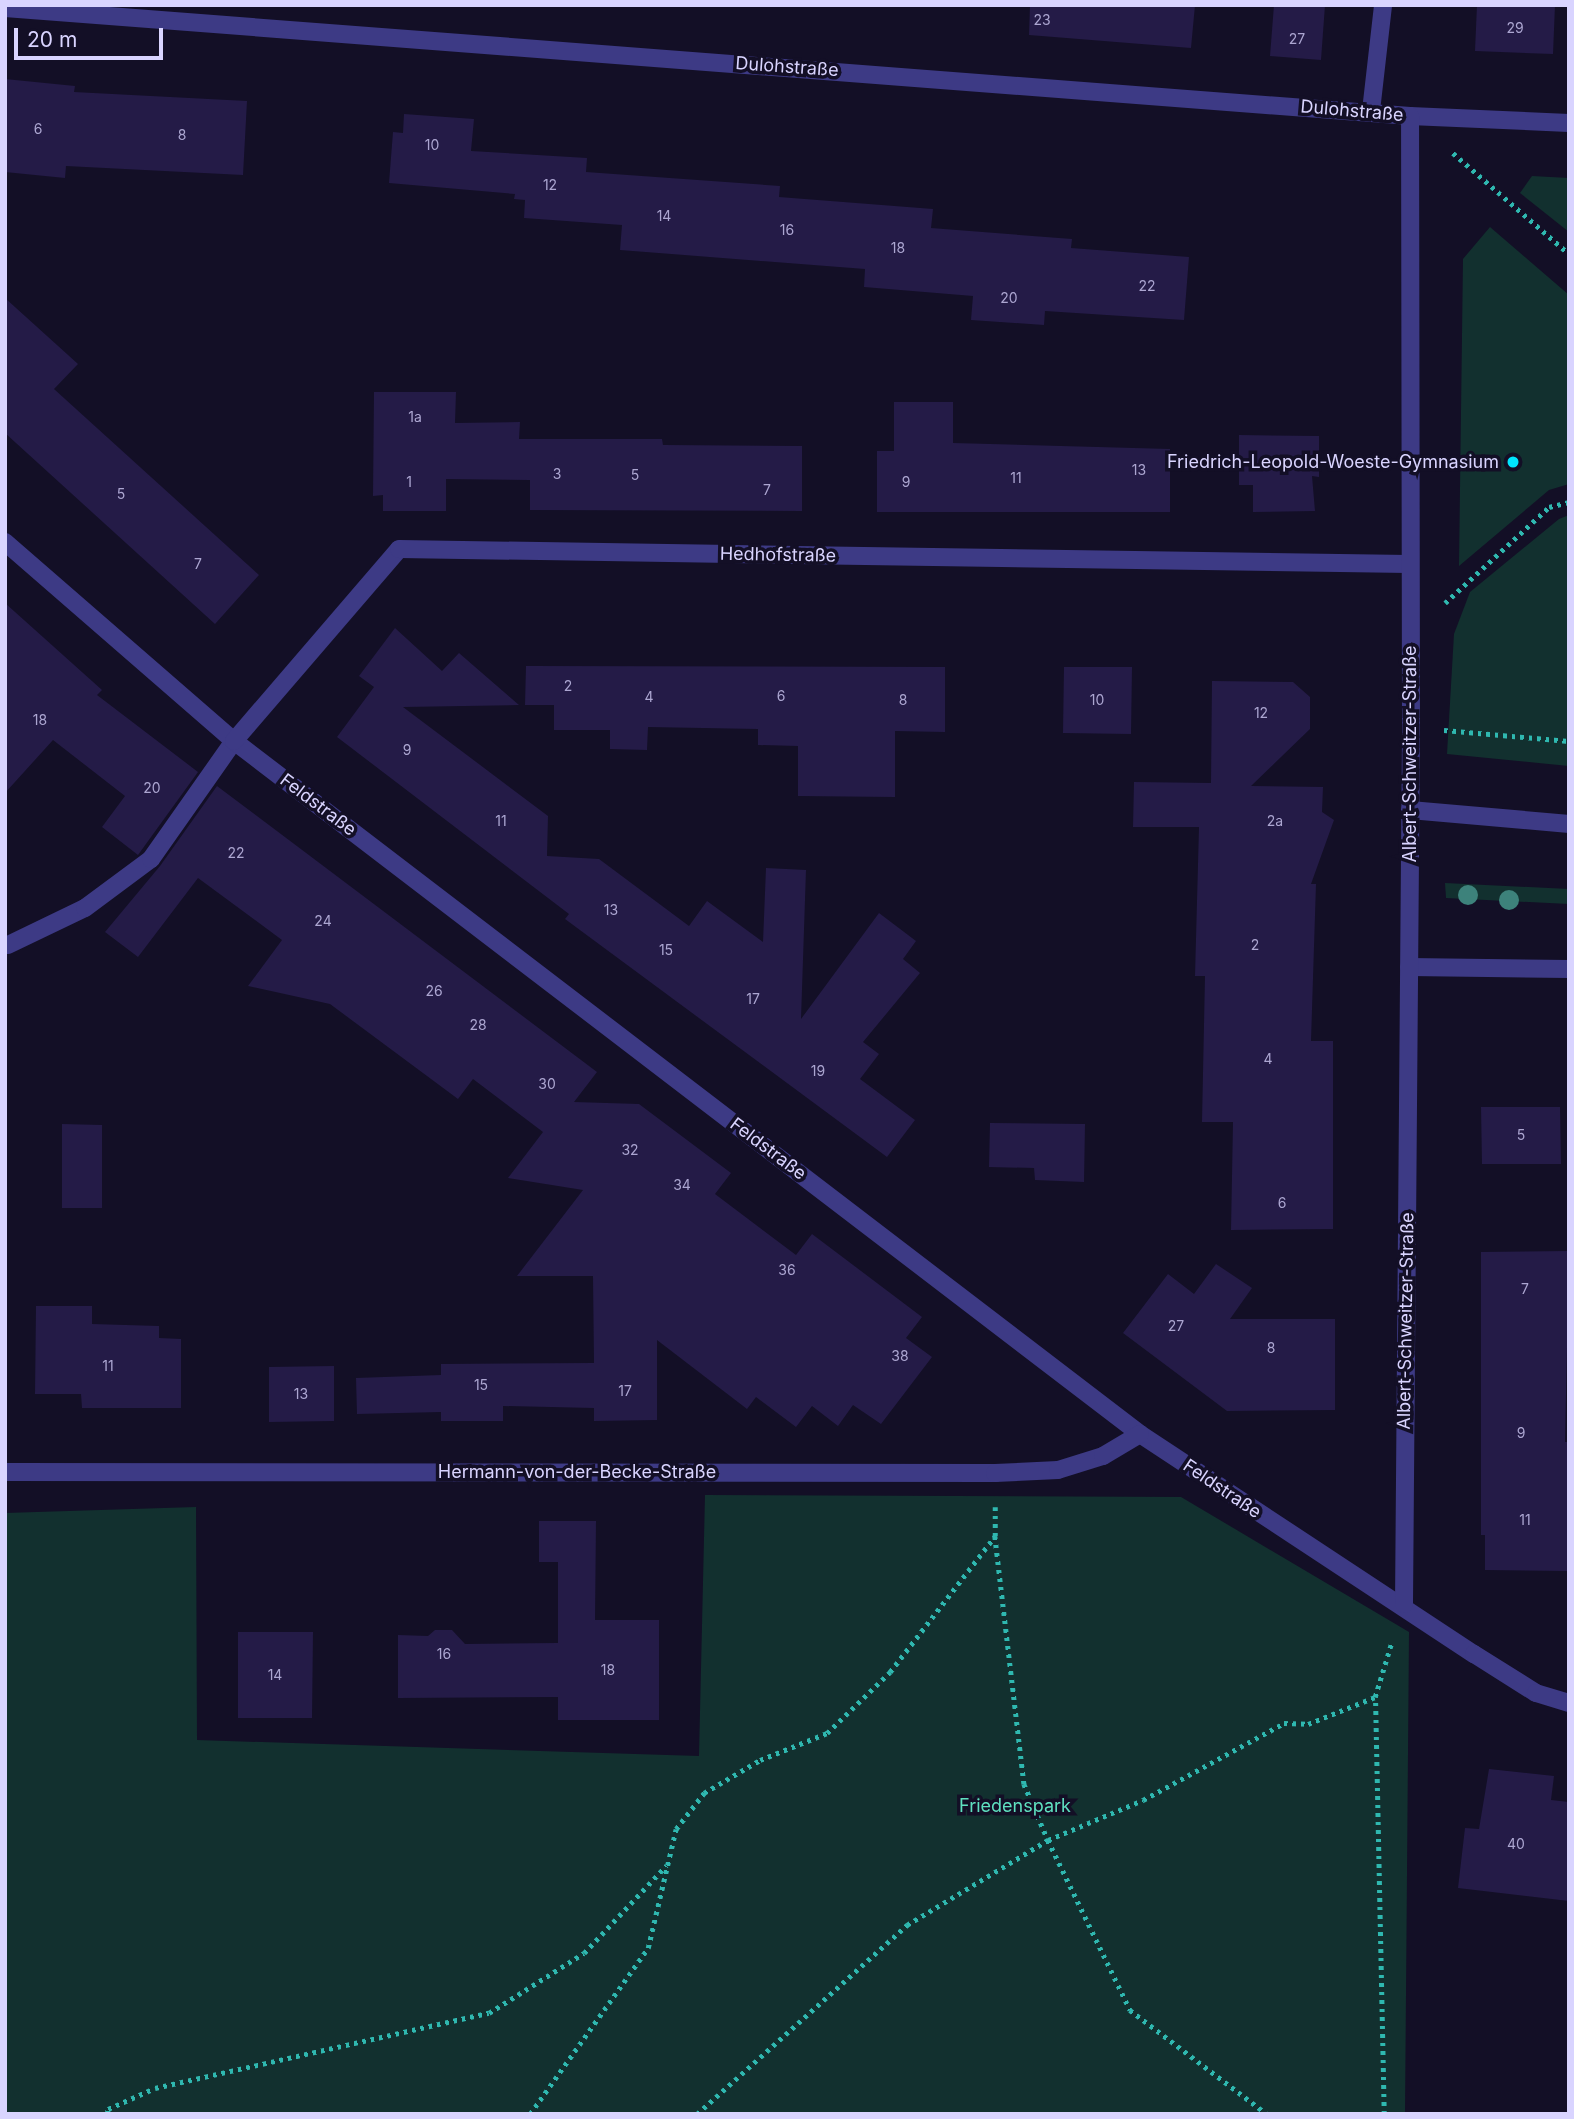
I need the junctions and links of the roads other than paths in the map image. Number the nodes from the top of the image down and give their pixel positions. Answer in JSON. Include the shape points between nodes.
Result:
{"nodes":[{"id":1,"x":1383,"y":5,"type":"edge"},
{"id":2,"x":5,"y":8,"type":"edge"},
{"id":3,"x":1371,"y":111,"type":"junction"},
{"id":4,"x":1410,"y":116,"type":"junction"},
{"id":5,"x":1569,"y":123,"type":"edge"},
{"id":6,"x":5,"y":542,"type":"edge"},
{"id":7,"x":1409,"y":564,"type":"junction"},
{"id":8,"x":234,"y":741,"type":"junction"},
{"id":9,"x":1410,"y":810,"type":"junction"},
{"id":10,"x":1569,"y":824,"type":"edge"},
{"id":11,"x":8,"y":945,"type":"dead end"},
{"id":12,"x":1409,"y":967,"type":"junction"},
{"id":13,"x":1569,"y":969,"type":"edge"},
{"id":14,"x":1140,"y":1434,"type":"junction"},
{"id":15,"x":5,"y":1472,"type":"edge"},
{"id":16,"x":1404,"y":1604,"type":"junction"},
{"id":17,"x":1569,"y":1703,"type":"edge"}],
"edges":[{"from":1,"to":3,"type":"street"},
{"from":2,"to":3,"type":"street","name":"Dulohstraße"},
{"from":3,"to":4,"type":"street","name":"Dulohstraße"},
{"from":4,"to":5,"type":"street","name":"Dulohstraße"},
{"from":4,"to":7,"type":"street","name":"Albert-Schweitzer-Straße"},
{"from":6,"to":8,"type":"street","name":"Feldstraße"},
{"from":7,"to":8,"type":"street","name":"Hedhofstraße","via":[[399,549]]},
{"from":7,"to":9,"type":"street","name":"Albert-Schweitzer-Straße"},
{"from":8,"to":11,"type":"street","via":[[151,859],[85,908]]},
{"from":8,"to":14,"type":"street","name":"Feldstraße"},
{"from":9,"to":10,"type":"street"},
{"from":9,"to":12,"type":"street","name":"Albert-Schweitzer-Straße"},
{"from":12,"to":13,"type":"street"},
{"from":12,"to":16,"type":"street","name":"Albert-Schweitzer-Straße"},
{"from":14,"to":15,"type":"street","name":"Hermann-von-der-Becke-Straße","via":[[1103,1456],[1058,1470]]},
{"from":14,"to":16,"type":"street","name":"Feldstraße"},
{"from":16,"to":17,"type":"street","name":"Feldstraße","via":[[1536,1693]]}]}
